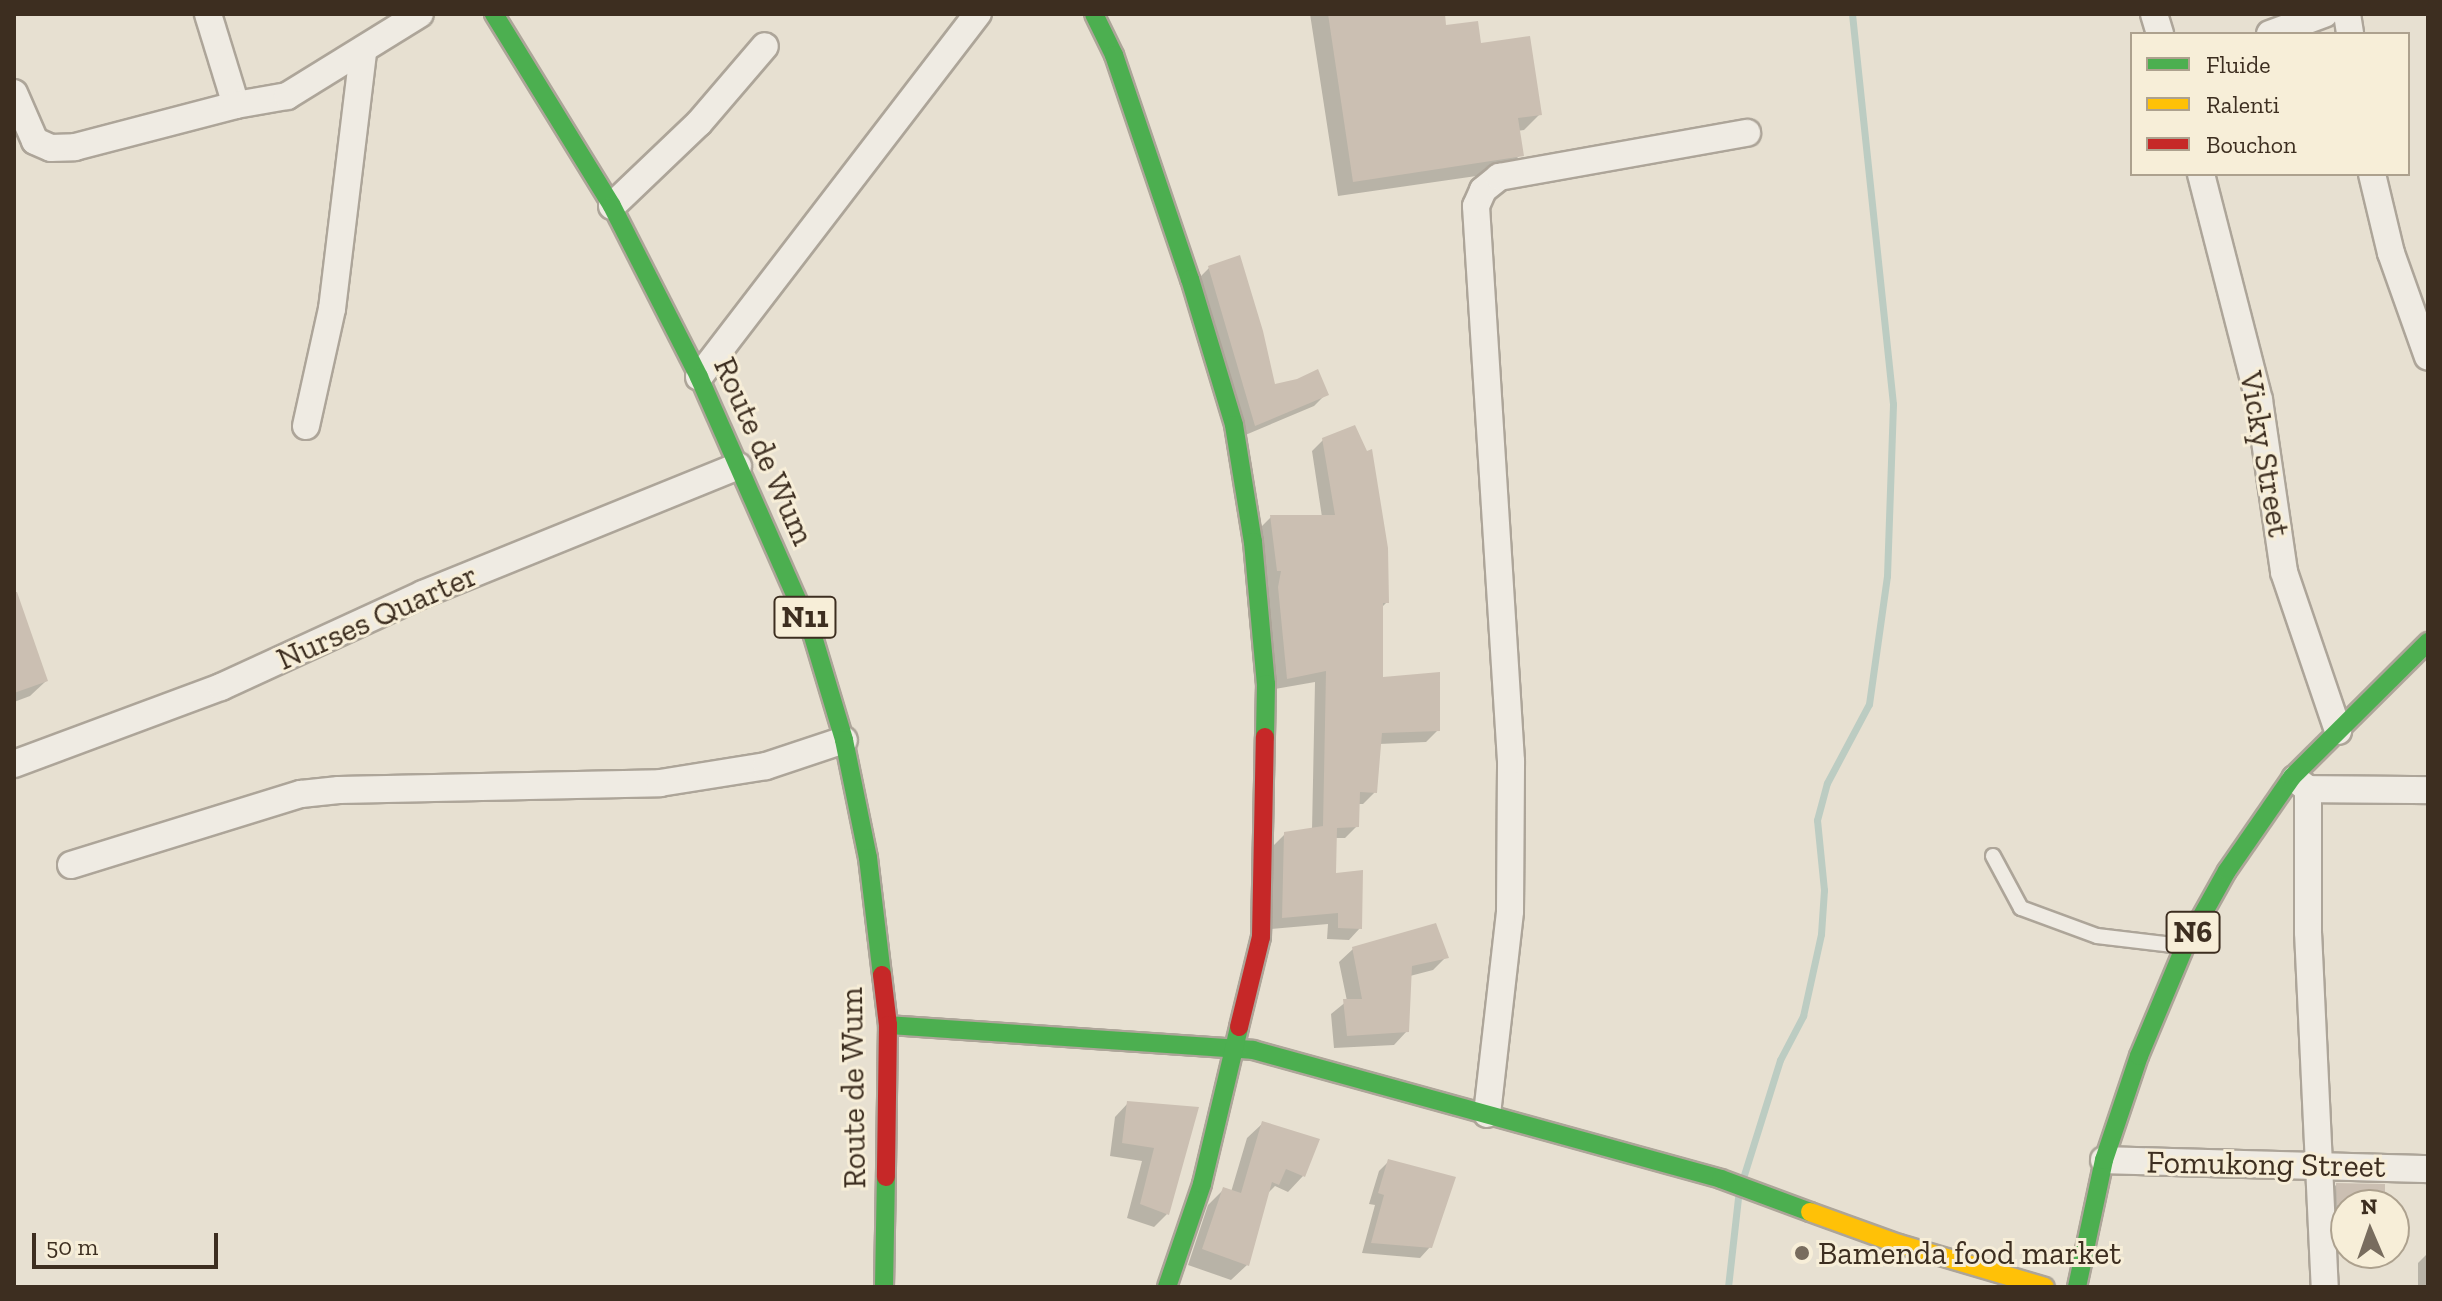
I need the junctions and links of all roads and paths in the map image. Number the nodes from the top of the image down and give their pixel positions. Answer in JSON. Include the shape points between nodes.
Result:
{"nodes":[{"id":1,"x":208,"y":14,"type":"edge"},
{"id":2,"x":420,"y":14,"type":"edge"},
{"id":3,"x":494,"y":14,"type":"edge"},
{"id":4,"x":978,"y":14,"type":"edge"},
{"id":5,"x":1094,"y":14,"type":"edge"},
{"id":6,"x":2324,"y":14,"type":"edge"},
{"id":7,"x":2275,"y":32,"type":"edge"},
{"id":8,"x":765,"y":46,"type":"dead end"},
{"id":9,"x":363,"y":52,"type":"junction"},
{"id":10,"x":14,"y":93,"type":"edge"},
{"id":11,"x":236,"y":105,"type":"junction"},
{"id":12,"x":1747,"y":133,"type":"dead end"},
{"id":13,"x":2202,"y":176,"type":"edge"},
{"id":14,"x":2372,"y":176,"type":"edge"},
{"id":15,"x":612,"y":206,"type":"junction"},
{"id":16,"x":2428,"y":357,"type":"edge"},
{"id":17,"x":699,"y":377,"type":"junction"},
{"id":18,"x":306,"y":426,"type":"dead end"},
{"id":19,"x":738,"y":466,"type":"junction"},
{"id":20,"x":2428,"y":642,"type":"edge"},
{"id":21,"x":2338,"y":731,"type":"junction"},
{"id":22,"x":844,"y":740,"type":"junction"},
{"id":23,"x":14,"y":764,"type":"edge"},
{"id":24,"x":2300,"y":783,"type":"junction"},
{"id":25,"x":2428,"y":790,"type":"edge"},
{"id":26,"x":1993,"y":856,"type":"dead end"},
{"id":27,"x":71,"y":865,"type":"dead end"},
{"id":28,"x":2185,"y":946,"type":"junction"},
{"id":29,"x":888,"y":1025,"type":"junction"},
{"id":30,"x":1234,"y":1048,"type":"junction"},
{"id":31,"x":1487,"y":1114,"type":"junction"},
{"id":32,"x":2104,"y":1160,"type":"junction"},
{"id":33,"x":2322,"y":1165,"type":"junction"},
{"id":34,"x":2428,"y":1169,"type":"edge"},
{"id":35,"x":884,"y":1287,"type":"edge"},
{"id":36,"x":1167,"y":1287,"type":"edge"},
{"id":37,"x":2045,"y":1287,"type":"edge"},
{"id":38,"x":2077,"y":1287,"type":"edge"},
{"id":39,"x":2325,"y":1287,"type":"edge"}],
"edges":[{"from":1,"to":11,"type":"street"},
{"from":2,"to":9,"type":"street"},
{"from":3,"to":15,"type":"main road","name":"Route de Wum","number":"N11"},
{"from":4,"to":17,"type":"street"},
{"from":5,"to":30,"type":"main road","via":[[1114,55],[1234,425],[1253,542],[1266,684],[1261,937]]},
{"from":6,"to":7,"type":"street"},
{"from":8,"to":15,"type":"street","via":[[699,123]]},
{"from":9,"to":11,"type":"street","via":[[287,96]]},
{"from":9,"to":18,"type":"street","via":[[332,309]]},
{"from":10,"to":11,"type":"street","via":[[35,141],[51,148],[75,147]]},
{"from":12,"to":31,"type":"street","via":[[1499,177],[1483,190],[1476,206],[1511,761],[1510,911]]},
{"from":13,"to":21,"type":"street","name":"Vicky Street","via":[[2259,400],[2284,572]]},
{"from":14,"to":16,"type":"street","via":[[2391,253]]},
{"from":15,"to":17,"type":"main road","name":"Route de Wum","number":"N11"},
{"from":17,"to":19,"type":"main road","name":"Route de Wum","number":"N11"},
{"from":19,"to":22,"type":"main road","name":"Route de Wum","number":"N11","via":[[812,633]]},
{"from":19,"to":23,"type":"street","name":"Nurses Quarter","via":[[423,594],[221,687]]},
{"from":20,"to":21,"type":"main road","number":"N6"},
{"from":21,"to":24,"type":"main road","number":"N6"},
{"from":22,"to":27,"type":"street","via":[[766,766],[660,783],[301,794]]},
{"from":22,"to":29,"type":"main road","name":"Route de Wum","number":"N11","via":[[868,858]]},
{"from":24,"to":25,"type":"street"},
{"from":24,"to":28,"type":"main road","number":"N6","via":[[2227,871]]},
{"from":24,"to":33,"type":"street"},
{"from":26,"to":28,"type":"lane","via":[[2021,908],[2097,936]]},
{"from":28,"to":32,"type":"main road","number":"N6","via":[[2139,1056]]},
{"from":29,"to":30,"type":"main road"},
{"from":29,"to":35,"type":"main road","name":"Route de Wum","number":"N11"},
{"from":30,"to":31,"type":"main road"},
{"from":30,"to":36,"type":"main road","via":[[1202,1184]]},
{"from":31,"to":37,"type":"main road","via":[[1721,1179],[1899,1244]]},
{"from":32,"to":33,"type":"street","name":"Fomukong Street"},
{"from":32,"to":38,"type":"main road","number":"N6"},
{"from":33,"to":34,"type":"street","name":"Fomukong Street"},
{"from":33,"to":39,"type":"street"}]}
